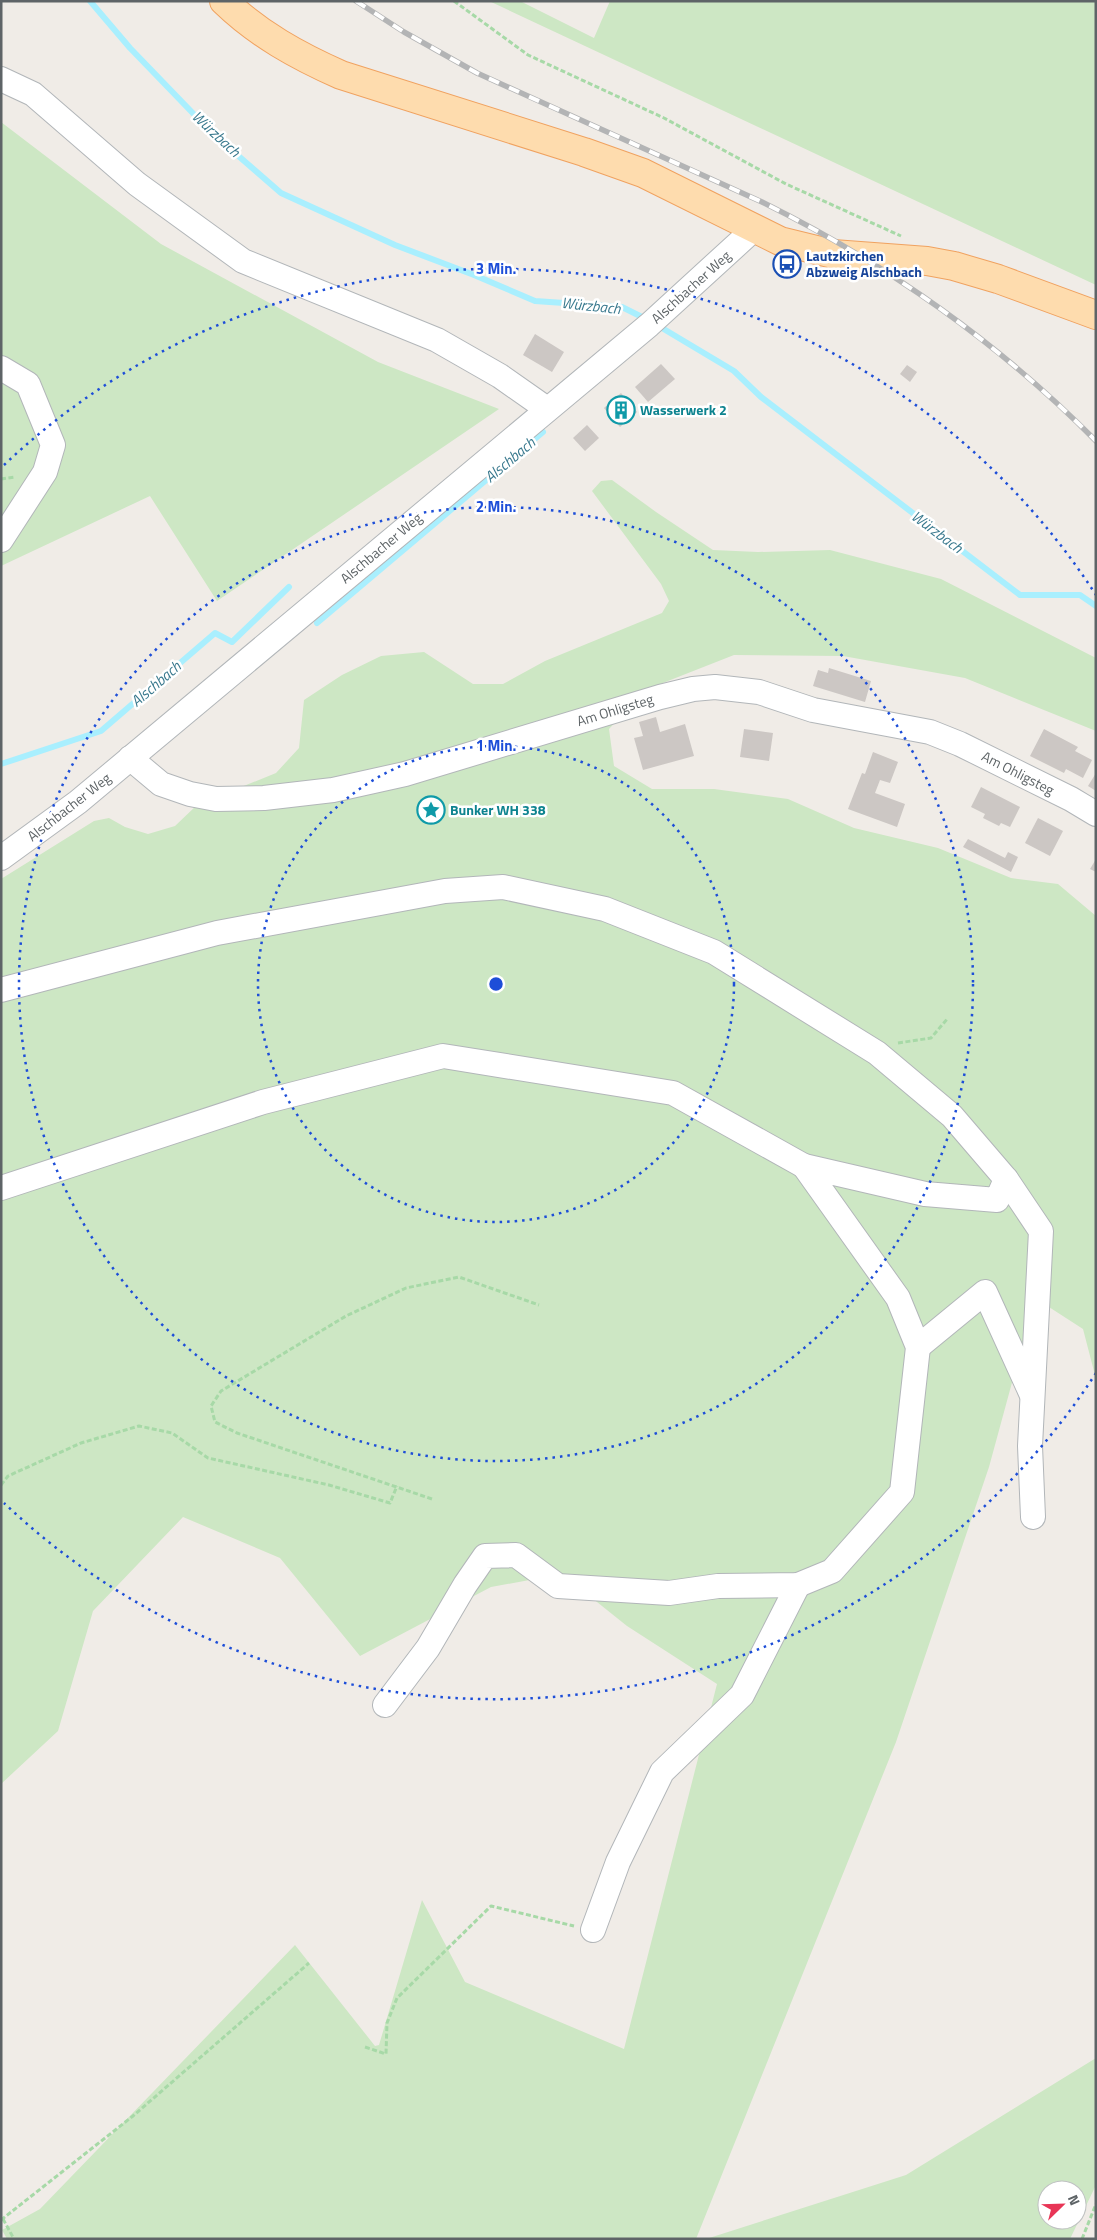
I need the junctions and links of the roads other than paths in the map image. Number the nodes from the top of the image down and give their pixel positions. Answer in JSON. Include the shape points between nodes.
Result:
{"nodes":[{"id":1,"x":224,"y":1,"type":"edge"},
{"id":2,"x":1,"y":79,"type":"edge"},
{"id":3,"x":754,"y":229,"type":"junction"},
{"id":4,"x":1096,"y":315,"type":"edge"},
{"id":5,"x":1,"y":368,"type":"edge"},
{"id":6,"x":547,"y":409,"type":"junction"},
{"id":7,"x":1,"y":540,"type":"edge"},
{"id":8,"x":130,"y":758,"type":"junction"},
{"id":9,"x":1096,"y":814,"type":"edge"},
{"id":10,"x":1,"y":858,"type":"edge"},
{"id":11,"x":1,"y":990,"type":"edge"},
{"id":12,"x":804,"y":1166,"type":"junction"},
{"id":13,"x":1006,"y":1179,"type":"junction"},
{"id":14,"x":1,"y":1188,"type":"edge"},
{"id":15,"x":918,"y":1347,"type":"junction"},
{"id":16,"x":1033,"y":1396,"type":"junction"},
{"id":17,"x":1033,"y":1517,"type":"dead end"},
{"id":18,"x":798,"y":1585,"type":"junction"},
{"id":19,"x":385,"y":1705,"type":"dead end"},
{"id":20,"x":593,"y":1930,"type":"road end"}],
"edges":[{"from":1,"to":3,"type":"main road","via":[[275,42],[306,60],[341,75],[643,173]]},
{"from":2,"to":6,"type":"street","via":[[33,94],[137,184],[243,261],[437,340],[500,376]]},
{"from":3,"to":4,"type":"main road","via":[[780,242],[833,254],[927,261],[998,279]]},
{"from":3,"to":6,"type":"street","name":"Alschbacher Weg","via":[[649,325]]},
{"from":5,"to":7,"type":"street","via":[[28,384],[53,445],[44,472]]},
{"from":6,"to":8,"type":"street","name":"Alschbacher Weg"},
{"from":8,"to":9,"type":"street","name":"Am Ohligsteg","via":[[161,784],[216,799],[264,798],[333,790],[405,774],[660,697],[715,686],[759,692],[847,718],[930,732],[960,744]]},
{"from":8,"to":10,"type":"street","name":"Alschbacher Weg","via":[[78,802]]},
{"from":11,"to":13,"type":"street","via":[[217,933],[445,890],[503,887],[605,909],[714,952],[877,1053],[952,1116]]},
{"from":12,"to":13,"type":"street","via":[[925,1194],[997,1200]]},
{"from":12,"to":14,"type":"street","via":[[672,1093],[442,1056],[263,1102]]},
{"from":12,"to":15,"type":"street","via":[[898,1298]]},
{"from":13,"to":16,"type":"street","via":[[1041,1231]]},
{"from":15,"to":16,"type":"street","via":[[985,1292]]},
{"from":15,"to":18,"type":"street","via":[[902,1492],[832,1571]]},
{"from":16,"to":17,"type":"street","via":[[1030,1446]]},
{"from":18,"to":19,"type":"street","via":[[718,1586],[669,1593],[558,1586],[516,1555],[484,1556],[428,1648]]},
{"from":18,"to":20,"type":"street","via":[[742,1695],[662,1772],[618,1862]]}]}
